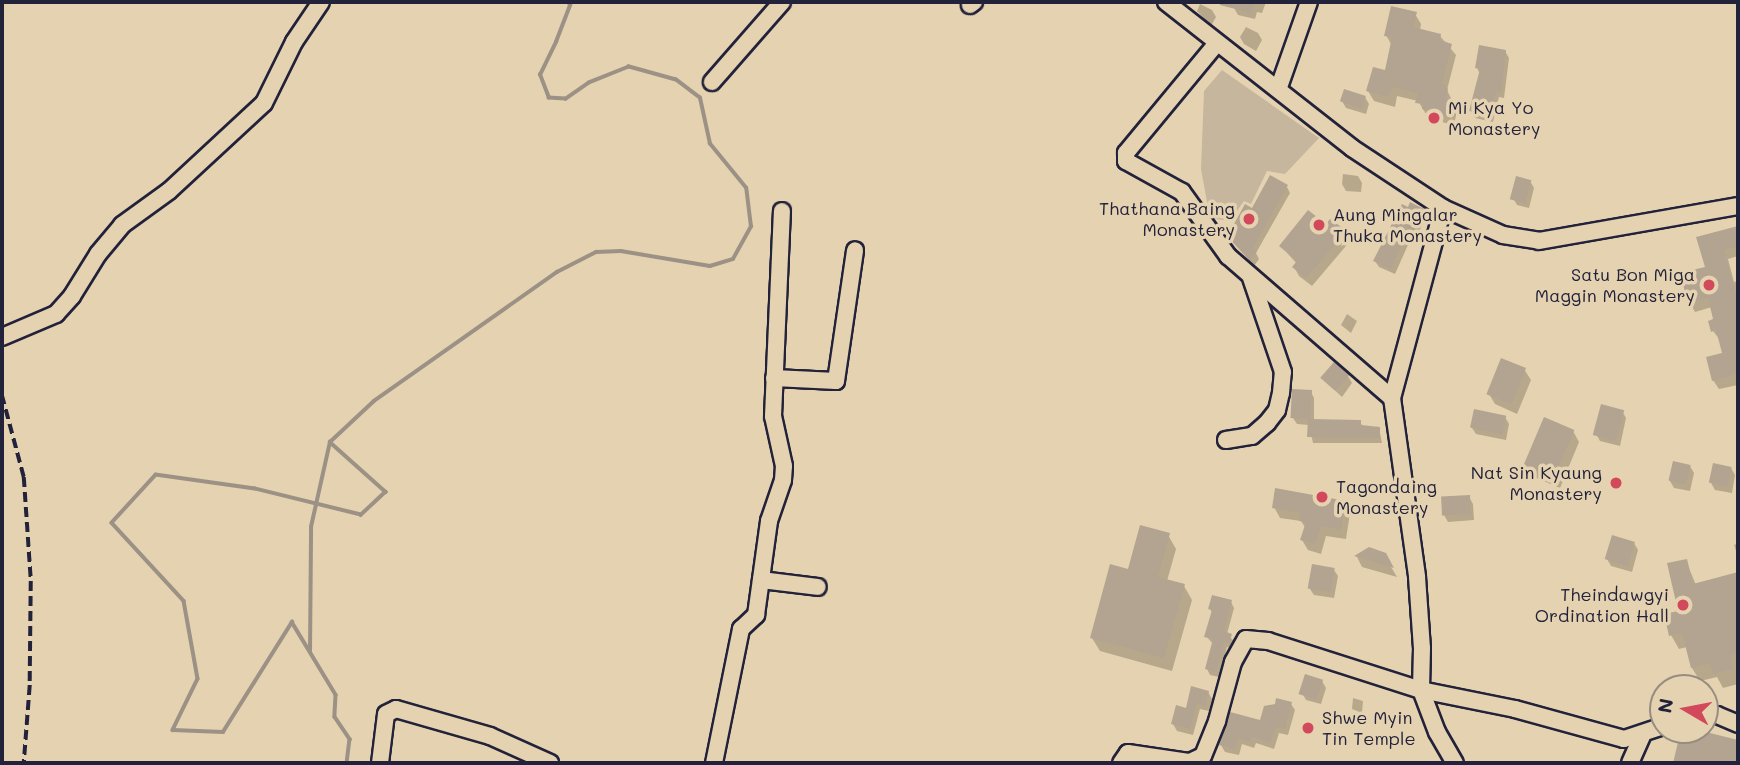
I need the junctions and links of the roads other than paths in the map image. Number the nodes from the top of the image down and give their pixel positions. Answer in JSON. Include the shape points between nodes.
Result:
{"nodes":[{"id":1,"x":321,"y":2,"type":"edge"},
{"id":2,"x":782,"y":2,"type":"edge"},
{"id":3,"x":1166,"y":2,"type":"edge"},
{"id":4,"x":1310,"y":2,"type":"edge"},
{"id":5,"x":1217,"y":43,"type":"junction"},
{"id":6,"x":712,"y":82,"type":"dead end"},
{"id":7,"x":1279,"y":87,"type":"junction"},
{"id":8,"x":1738,"y":206,"type":"edge"},
{"id":9,"x":1443,"y":208,"type":"junction"},
{"id":10,"x":782,"y":211,"type":"dead end"},
{"id":11,"x":855,"y":250,"type":"dead end"},
{"id":12,"x":1250,"y":276,"type":"junction"},
{"id":13,"x":2,"y":337,"type":"edge"},
{"id":14,"x":774,"y":379,"type":"junction"},
{"id":15,"x":1392,"y":398,"type":"junction"},
{"id":16,"x":1226,"y":440,"type":"dead end"},
{"id":17,"x":761,"y":580,"type":"junction"},
{"id":18,"x":818,"y":587,"type":"dead end"},
{"id":19,"x":1421,"y":690,"type":"junction"},
{"id":20,"x":1719,"y":716,"type":"edge"},
{"id":21,"x":1738,"y":724,"type":"edge"},
{"id":22,"x":1649,"y":732,"type":"edge"},
{"id":23,"x":1643,"y":734,"type":"junction"},
{"id":24,"x":380,"y":763,"type":"edge"},
{"id":25,"x":550,"y":763,"type":"edge"},
{"id":26,"x":715,"y":763,"type":"edge"},
{"id":27,"x":1121,"y":763,"type":"edge"},
{"id":28,"x":1455,"y":763,"type":"edge"},
{"id":29,"x":1630,"y":763,"type":"edge"}],
"edges":[{"from":1,"to":13,"type":"street","via":[[294,42],[264,103],[169,191],[122,225],[56,314]]},
{"from":2,"to":6,"type":"street"},
{"from":3,"to":5,"type":"street"},
{"from":4,"to":7,"type":"street"},
{"from":5,"to":7,"type":"street"},
{"from":5,"to":12,"type":"street","via":[[1125,156],[1126,161],[1182,191],[1228,256]]},
{"from":7,"to":9,"type":"street","via":[[1352,148]]},
{"from":8,"to":9,"type":"street","via":[[1539,241],[1503,235]]},
{"from":9,"to":15,"type":"street"},
{"from":10,"to":14,"type":"street"},
{"from":11,"to":14,"type":"street","via":[[836,381]]},
{"from":12,"to":15,"type":"street"},
{"from":12,"to":16,"type":"street","via":[[1283,372],[1281,393],[1277,410],[1252,436]]},
{"from":14,"to":17,"type":"street","via":[[773,416],[784,466],[769,521]]},
{"from":15,"to":19,"type":"street","via":[[1417,577]]},
{"from":17,"to":18,"type":"street"},
{"from":17,"to":26,"type":"street","via":[[756,615],[741,629]]},
{"from":19,"to":23,"type":"street","via":[[1515,709],[1624,739]]},
{"from":19,"to":27,"type":"street","via":[[1268,641],[1246,639],[1233,663],[1203,756],[1190,762],[1128,752]]},
{"from":19,"to":28,"type":"street"},
{"from":20,"to":21,"type":"street"},
{"from":22,"to":23,"type":"street"},
{"from":23,"to":29,"type":"street"},
{"from":24,"to":25,"type":"street","via":[[386,714],[396,709],[491,736]]}]}
